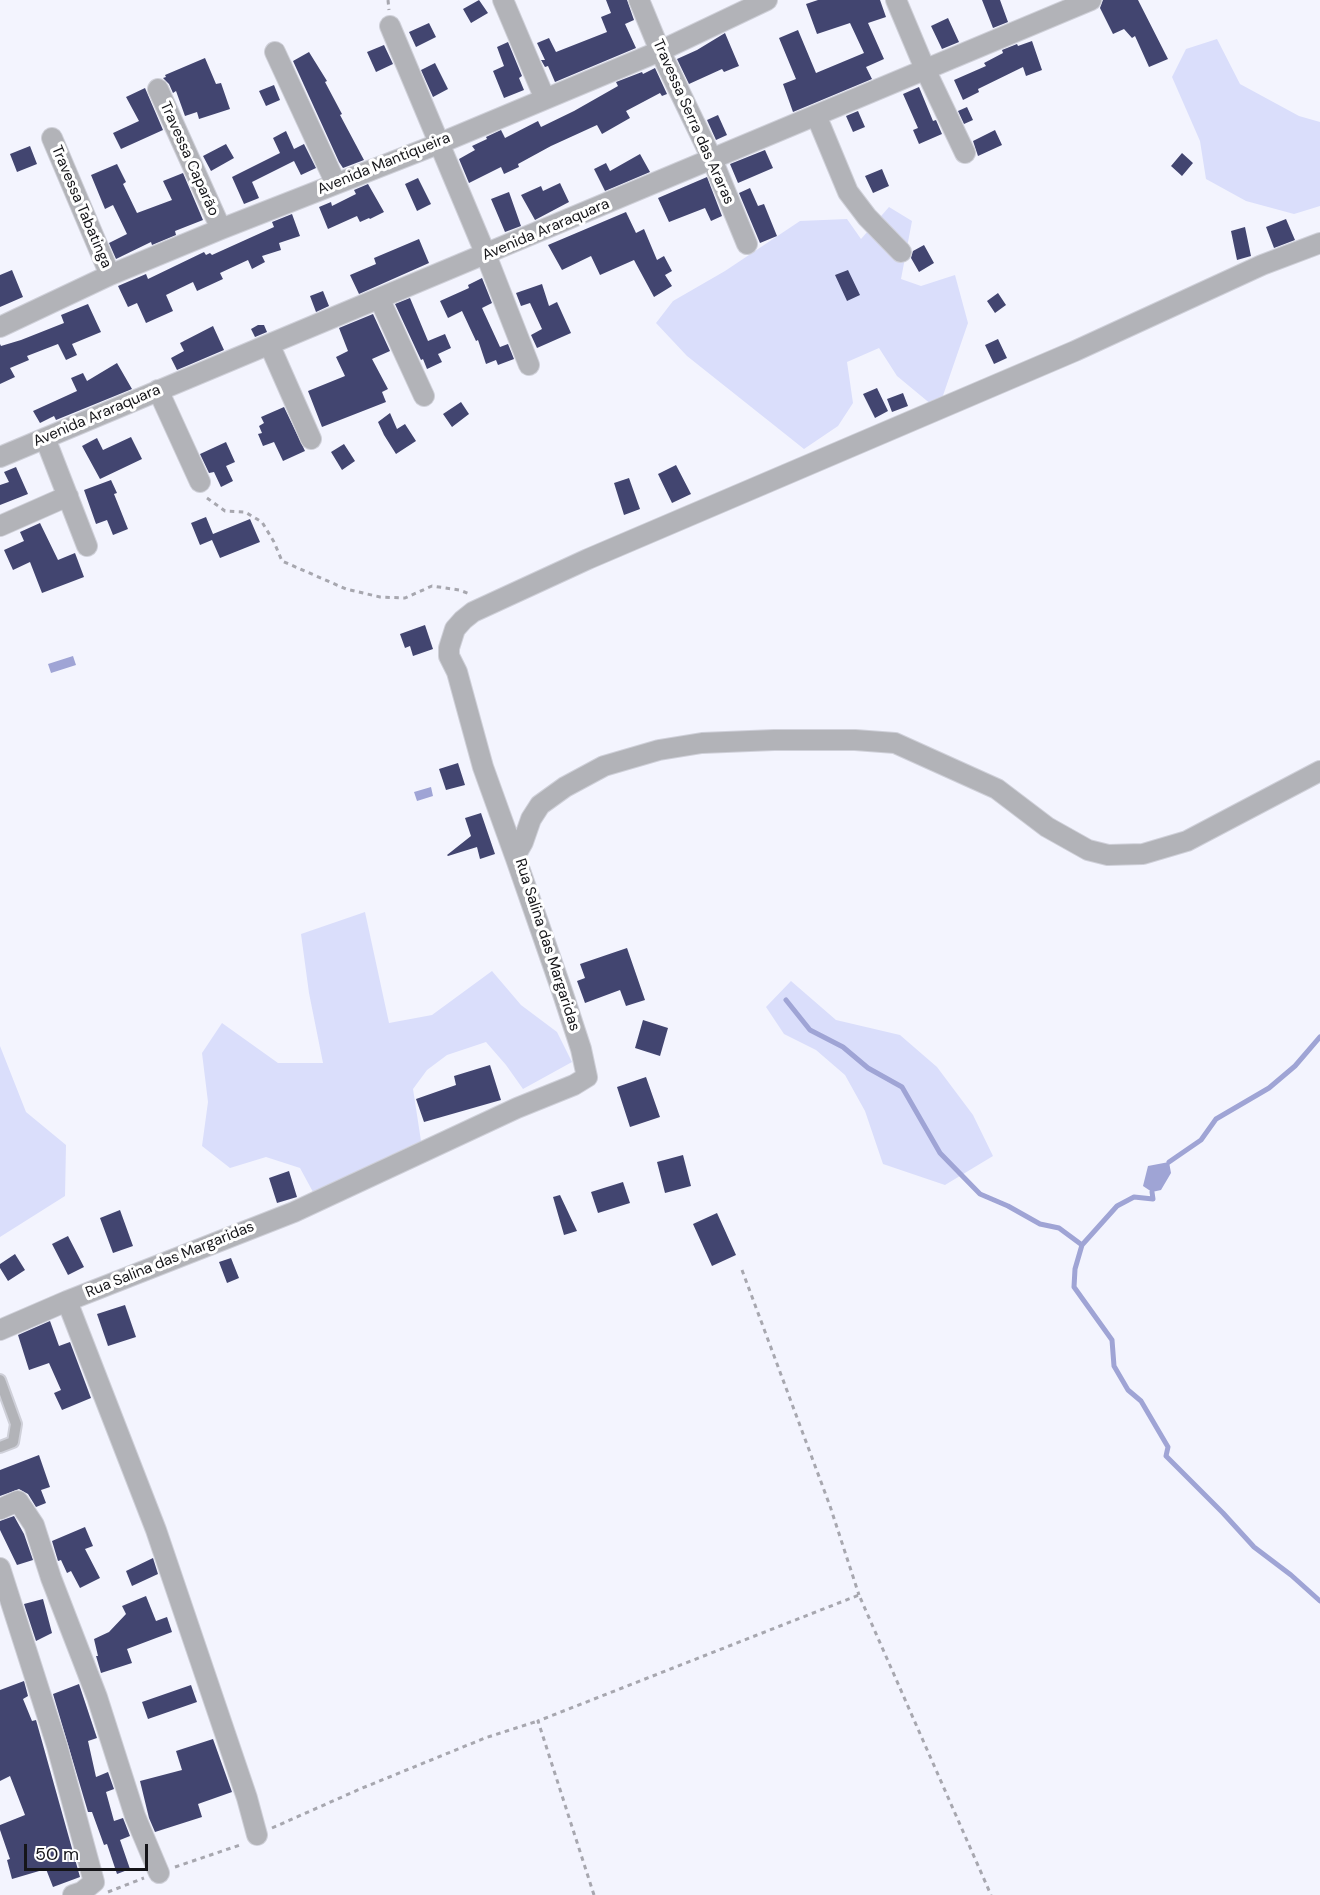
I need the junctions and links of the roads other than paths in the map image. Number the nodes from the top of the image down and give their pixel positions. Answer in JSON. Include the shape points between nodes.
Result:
{"nodes":[{"id":1,"x":503,"y":0,"type":"edge"},
{"id":2,"x":639,"y":0,"type":"edge"},
{"id":3,"x":766,"y":0,"type":"edge"},
{"id":4,"x":896,"y":0,"type":"edge"},
{"id":5,"x":1091,"y":0,"type":"edge"},
{"id":6,"x":390,"y":26,"type":"dead end"},
{"id":7,"x":660,"y":51,"type":"junction"},
{"id":8,"x":275,"y":52,"type":"dead end"},
{"id":9,"x":925,"y":69,"type":"junction"},
{"id":10,"x":158,"y":89,"type":"dead end"},
{"id":11,"x":545,"y":99,"type":"junction"},
{"id":12,"x":816,"y":115,"type":"junction"},
{"id":13,"x":52,"y":138,"type":"dead end"},
{"id":14,"x":438,"y":144,"type":"junction"},
{"id":15,"x":965,"y":153,"type":"dead end"},
{"id":16,"x":712,"y":159,"type":"junction"},
{"id":17,"x":336,"y":184,"type":"junction"},
{"id":18,"x":221,"y":229,"type":"junction"},
{"id":19,"x":1320,"y":243,"type":"edge"},
{"id":20,"x":747,"y":244,"type":"dead end"},
{"id":21,"x":901,"y":252,"type":"dead end"},
{"id":22,"x":486,"y":255,"type":"junction"},
{"id":23,"x":110,"y":276,"type":"junction"},
{"id":24,"x":380,"y":300,"type":"junction"},
{"id":25,"x":1,"y":323,"type":"edge"},
{"id":26,"x":270,"y":346,"type":"junction"},
{"id":27,"x":529,"y":365,"type":"dead end"},
{"id":28,"x":158,"y":390,"type":"junction"},
{"id":29,"x":424,"y":396,"type":"dead end"},
{"id":30,"x":45,"y":438,"type":"junction"},
{"id":31,"x":311,"y":439,"type":"dead end"},
{"id":32,"x":0,"y":458,"type":"edge"},
{"id":33,"x":200,"y":482,"type":"road end"},
{"id":34,"x":68,"y":496,"type":"junction"},
{"id":35,"x":0,"y":526,"type":"edge"},
{"id":36,"x":87,"y":546,"type":"dead end"},
{"id":37,"x":1320,"y":771,"type":"edge"},
{"id":38,"x":515,"y":856,"type":"junction"},
{"id":39,"x":67,"y":1301,"type":"junction"},
{"id":40,"x":0,"y":1330,"type":"edge"},
{"id":41,"x":0,"y":1380,"type":"edge"},
{"id":42,"x":0,"y":1447,"type":"edge"},
{"id":43,"x":0,"y":1509,"type":"edge"},
{"id":44,"x":0,"y":1568,"type":"edge"},
{"id":45,"x":257,"y":1835,"type":"road end"},
{"id":46,"x":159,"y":1873,"type":"road end"},
{"id":47,"x":73,"y":1895,"type":"edge"}],
"edges":[{"from":1,"to":11,"type":"street"},
{"from":2,"to":7,"type":"street","name":"Travessa Serra das Araras"},
{"from":3,"to":7,"type":"street","name":"Avenida Mantiqueira"},
{"from":4,"to":9,"type":"street"},
{"from":5,"to":9,"type":"street","name":"Avenida Araraquara"},
{"from":6,"to":14,"type":"street"},
{"from":7,"to":11,"type":"street","name":"Avenida Mantiqueira"},
{"from":7,"to":16,"type":"street","name":"Travessa Serra das Araras"},
{"from":8,"to":17,"type":"street"},
{"from":9,"to":12,"type":"street","name":"Avenida Araraquara"},
{"from":9,"to":15,"type":"street"},
{"from":10,"to":18,"type":"street","name":"Travessa Caparão"},
{"from":11,"to":14,"type":"street","name":"Avenida Mantiqueira"},
{"from":12,"to":16,"type":"street","name":"Avenida Araraquara"},
{"from":12,"to":21,"type":"street","via":[[848,192]]},
{"from":13,"to":23,"type":"street","name":"Travessa Tabatinga"},
{"from":14,"to":17,"type":"street","name":"Avenida Mantiqueira"},
{"from":14,"to":22,"type":"street"},
{"from":16,"to":20,"type":"street","name":"Travessa Serra das Araras"},
{"from":16,"to":22,"type":"street","name":"Avenida Araraquara"},
{"from":17,"to":18,"type":"street","name":"Avenida Mantiqueira"},
{"from":18,"to":23,"type":"street","name":"Avenida Mantiqueira"},
{"from":19,"to":38,"type":"street","via":[[473,612],[455,629],[448,656],[457,672],[483,767]]},
{"from":22,"to":24,"type":"street","name":"Avenida Araraquara"},
{"from":22,"to":27,"type":"street"},
{"from":23,"to":25,"type":"street","name":"Avenida Mantiqueira"},
{"from":24,"to":26,"type":"street","name":"Avenida Araraquara"},
{"from":24,"to":29,"type":"street"},
{"from":26,"to":28,"type":"street","name":"Avenida Araraquara"},
{"from":26,"to":31,"type":"street"},
{"from":28,"to":30,"type":"street","name":"Avenida Araraquara"},
{"from":28,"to":33,"type":"street"},
{"from":30,"to":32,"type":"street","name":"Avenida Araraquara"},
{"from":30,"to":34,"type":"street"},
{"from":34,"to":35,"type":"street"},
{"from":34,"to":36,"type":"street"},
{"from":37,"to":38,"type":"street","name":"Rua Salina das Margaridas","via":[[1187,841],[1143,854],[1108,855],[1088,850],[1047,827],[997,789],[895,743],[702,743],[659,750],[604,766],[565,787],[540,805]]},
{"from":38,"to":39,"type":"street","name":"Rua Salina das Margaridas","via":[[587,1077],[294,1212]]},
{"from":39,"to":40,"type":"street","name":"Rua Salina das Margaridas"},
{"from":39,"to":45,"type":"street","via":[[156,1530]]},
{"from":41,"to":42,"type":"lane","via":[[16,1424],[13,1442]]},
{"from":43,"to":46,"type":"street","via":[[18,1502],[34,1525],[97,1697],[135,1816]]},
{"from":44,"to":47,"type":"street","via":[[57,1746],[94,1882]]}]}
